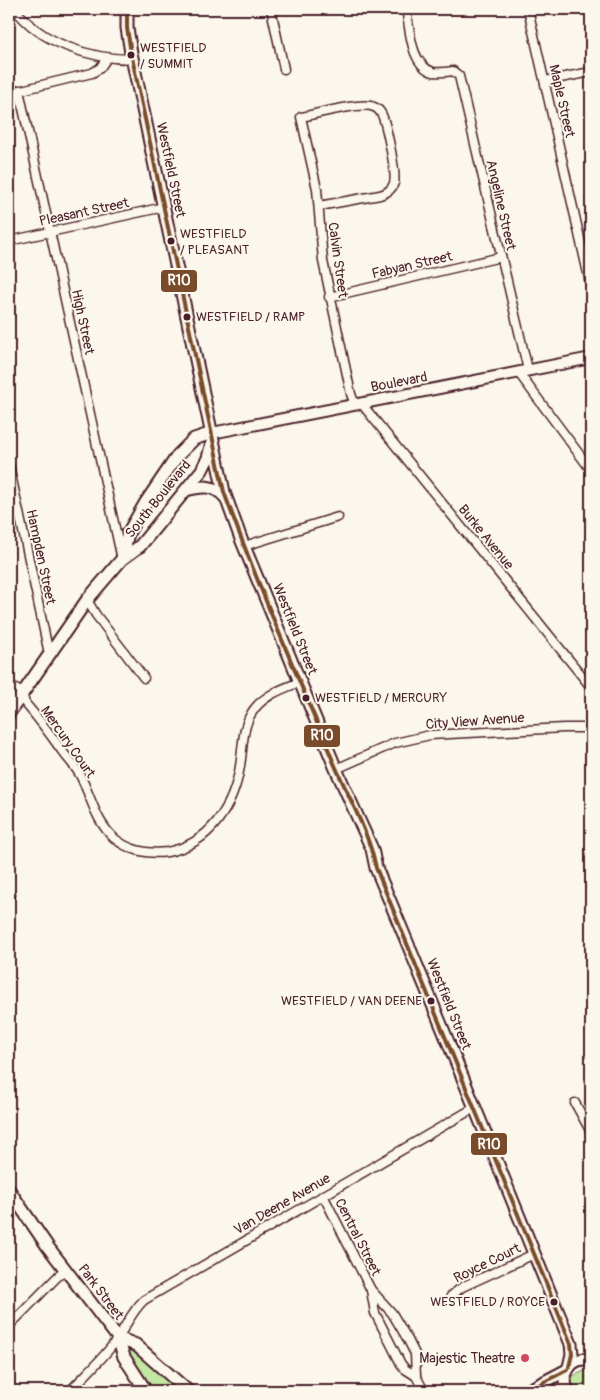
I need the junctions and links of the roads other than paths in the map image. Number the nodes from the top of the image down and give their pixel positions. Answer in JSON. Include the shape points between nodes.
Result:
{"nodes":[{"id":1,"x":15,"y":9,"type":"edge"},
{"id":2,"x":127,"y":9,"type":"edge"},
{"id":3,"x":271,"y":9,"type":"edge"},
{"id":4,"x":406,"y":9,"type":"edge"},
{"id":5,"x":528,"y":9,"type":"edge"},
{"id":6,"x":107,"y":58,"type":"junction"},
{"id":7,"x":132,"y":59,"type":"junction"},
{"id":8,"x":284,"y":69,"type":"dead end"},
{"id":9,"x":591,"y":72,"type":"edge"},
{"id":10,"x":544,"y":81,"type":"junction"},
{"id":11,"x":19,"y":90,"type":"junction"},
{"id":12,"x":9,"y":92,"type":"edge"},
{"id":13,"x":319,"y":206,"type":"junction"},
{"id":14,"x":164,"y":207,"type":"junction"},
{"id":15,"x":50,"y":232,"type":"junction"},
{"id":16,"x":9,"y":241,"type":"edge"},
{"id":17,"x":501,"y":257,"type":"junction"},
{"id":18,"x":591,"y":287,"type":"edge"},
{"id":19,"x":329,"y":297,"type":"junction"},
{"id":20,"x":591,"y":358,"type":"edge"},
{"id":21,"x":523,"y":371,"type":"junction"},
{"id":22,"x":358,"y":404,"type":"junction"},
{"id":23,"x":212,"y":433,"type":"junction"},
{"id":24,"x":9,"y":465,"type":"edge"},
{"id":25,"x":591,"y":470,"type":"edge"},
{"id":26,"x":186,"y":490,"type":"junction"},
{"id":27,"x":226,"y":499,"type":"junction"},
{"id":28,"x":338,"y":517,"type":"dead end"},
{"id":29,"x":244,"y":546,"type":"junction"},
{"id":30,"x":122,"y":559,"type":"junction"},
{"id":31,"x":87,"y":600,"type":"junction"},
{"id":32,"x":49,"y":654,"type":"junction"},
{"id":33,"x":144,"y":678,"type":"dead end"},
{"id":34,"x":300,"y":682,"type":"junction"},
{"id":35,"x":9,"y":684,"type":"edge"},
{"id":36,"x":591,"y":687,"type":"edge"},
{"id":37,"x":22,"y":693,"type":"junction"},
{"id":38,"x":9,"y":713,"type":"edge"},
{"id":39,"x":591,"y":728,"type":"edge"},
{"id":40,"x":336,"y":769,"type":"junction"},
{"id":41,"x":575,"y":1103,"type":"dead end"},
{"id":42,"x":474,"y":1108,"type":"junction"},
{"id":43,"x":591,"y":1132,"type":"edge"},
{"id":44,"x":9,"y":1190,"type":"edge"},
{"id":45,"x":322,"y":1195,"type":"junction"},
{"id":46,"x":534,"y":1254,"type":"junction"},
{"id":47,"x":65,"y":1269,"type":"junction"},
{"id":48,"x":371,"y":1290,"type":"junction"},
{"id":49,"x":451,"y":1296,"type":"dead end"},
{"id":50,"x":9,"y":1326,"type":"edge"},
{"id":51,"x":118,"y":1338,"type":"junction"},
{"id":52,"x":571,"y":1344,"type":"junction"},
{"id":53,"x":589,"y":1360,"type":"edge"},
{"id":54,"x":568,"y":1369,"type":"junction"},
{"id":55,"x":416,"y":1376,"type":"junction"},
{"id":56,"x":70,"y":1391,"type":"edge"},
{"id":57,"x":146,"y":1391,"type":"edge"},
{"id":58,"x":188,"y":1391,"type":"edge"},
{"id":59,"x":424,"y":1391,"type":"edge"},
{"id":60,"x":527,"y":1391,"type":"edge"},
{"id":61,"x":568,"y":1391,"type":"edge"}],
"edges":[{"from":1,"to":6,"type":"street","via":[[30,26],[47,37]]},
{"from":2,"to":7,"type":"main road","name":"Westfield Street"},
{"from":3,"to":8,"type":"street"},
{"from":4,"to":17,"type":"street","name":"Angeline Street","via":[[417,58],[430,70],[453,71],[459,76]]},
{"from":5,"to":10,"type":"street","name":"Maple Street"},
{"from":6,"to":7,"type":"street"},
{"from":6,"to":11,"type":"street","via":[[92,73]]},
{"from":7,"to":14,"type":"main road","name":"Westfield Street"},
{"from":9,"to":10,"type":"street"},
{"from":10,"to":18,"type":"street","name":"Maple Street"},
{"from":11,"to":12,"type":"street"},
{"from":11,"to":15,"type":"street","name":"High Street"},
{"from":13,"to":13,"type":"street","name":"Calvin Street","via":[[302,117],[361,105],[374,106],[383,118],[395,172],[393,186],[386,193]]},
{"from":13,"to":19,"type":"street","name":"Calvin Street","via":[[321,248]]},
{"from":14,"to":15,"type":"street","name":"Pleasant Street"},
{"from":14,"to":23,"type":"main road","name":"Westfield Street"},
{"from":15,"to":16,"type":"street","name":"Pleasant Street"},
{"from":15,"to":30,"type":"street","name":"High Street"},
{"from":17,"to":19,"type":"street","name":"Fabyan Street"},
{"from":17,"to":21,"type":"street","name":"Angeline Street"},
{"from":19,"to":22,"type":"street","name":"Calvin Street","via":[[350,394]]},
{"from":20,"to":21,"type":"main road","name":"Boulevard"},
{"from":21,"to":22,"type":"main road","name":"Boulevard"},
{"from":21,"to":25,"type":"street"},
{"from":22,"to":23,"type":"main road","name":"Boulevard"},
{"from":22,"to":36,"type":"street","name":"Burke Avenue"},
{"from":23,"to":26,"type":"main road","name":"South Boulevard","via":[[208,458]]},
{"from":23,"to":27,"type":"main road","name":"Westfield Street"},
{"from":23,"to":30,"type":"main road","name":"South Boulevard","via":[[194,439],[178,455],[128,532]]},
{"from":24,"to":32,"type":"street","name":"Hampden Street"},
{"from":26,"to":27,"type":"main road","via":[[210,487],[217,489]]},
{"from":26,"to":30,"type":"main road","name":"South Boulevard","via":[[140,546]]},
{"from":27,"to":29,"type":"main road","name":"Westfield Street"},
{"from":28,"to":29,"type":"street"},
{"from":29,"to":34,"type":"main road","name":"Westfield Street"},
{"from":30,"to":31,"type":"main road","name":"South Boulevard"},
{"from":31,"to":32,"type":"main road","name":"South Boulevard"},
{"from":31,"to":33,"type":"street"},
{"from":32,"to":37,"type":"main road","name":"South Boulevard"},
{"from":34,"to":37,"type":"street","name":"Mercury Court","via":[[270,695],[252,712],[246,727],[235,789],[221,818],[194,841],[158,853],[129,848],[109,833],[96,813],[77,770],[24,703]]},
{"from":34,"to":40,"type":"main road","name":"Westfield Street"},
{"from":35,"to":37,"type":"street"},
{"from":37,"to":38,"type":"main road","name":"South Boulevard"},
{"from":39,"to":40,"type":"street","name":"City View Avenue","via":[[430,735],[395,743]]},
{"from":40,"to":42,"type":"main road","name":"Westfield Street","via":[[372,849],[376,868]]},
{"from":41,"to":43,"type":"street"},
{"from":42,"to":45,"type":"street","name":"Van Deene Avenue"},
{"from":42,"to":46,"type":"main road","name":"Westfield Street"},
{"from":44,"to":47,"type":"main road","name":"Park Street"},
{"from":45,"to":48,"type":"street","name":"Central Street"},
{"from":45,"to":51,"type":"street","name":"Van Deene Avenue","via":[[144,1300]]},
{"from":46,"to":49,"type":"street","name":"Royce Court","via":[[462,1287]]},
{"from":46,"to":52,"type":"main road","name":"Westfield Street"},
{"from":47,"to":50,"type":"street"},
{"from":47,"to":51,"type":"main road","name":"Park Street"},
{"from":48,"to":55,"type":"street","name":"Central Street","via":[[375,1313],[405,1369]]},
{"from":48,"to":55,"type":"street","name":"Central Street","via":[[388,1307],[416,1354]]},
{"from":51,"to":56,"type":"street","name":"Van Deene Avenue"},
{"from":51,"to":57,"type":"main road","via":[[124,1357]]},
{"from":51,"to":58,"type":"main road","name":"Park Street","via":[[136,1345]]},
{"from":52,"to":53,"type":"main road","name":"Westfield Street"},
{"from":52,"to":54,"type":"main road","name":"Westfield Street"},
{"from":53,"to":54,"type":"main road","via":[[574,1362]]},
{"from":54,"to":60,"type":"main road"},
{"from":54,"to":61,"type":"main road","name":"Westfield Street","via":[[564,1380]]},
{"from":55,"to":59,"type":"street","name":"Central Street"}]}
